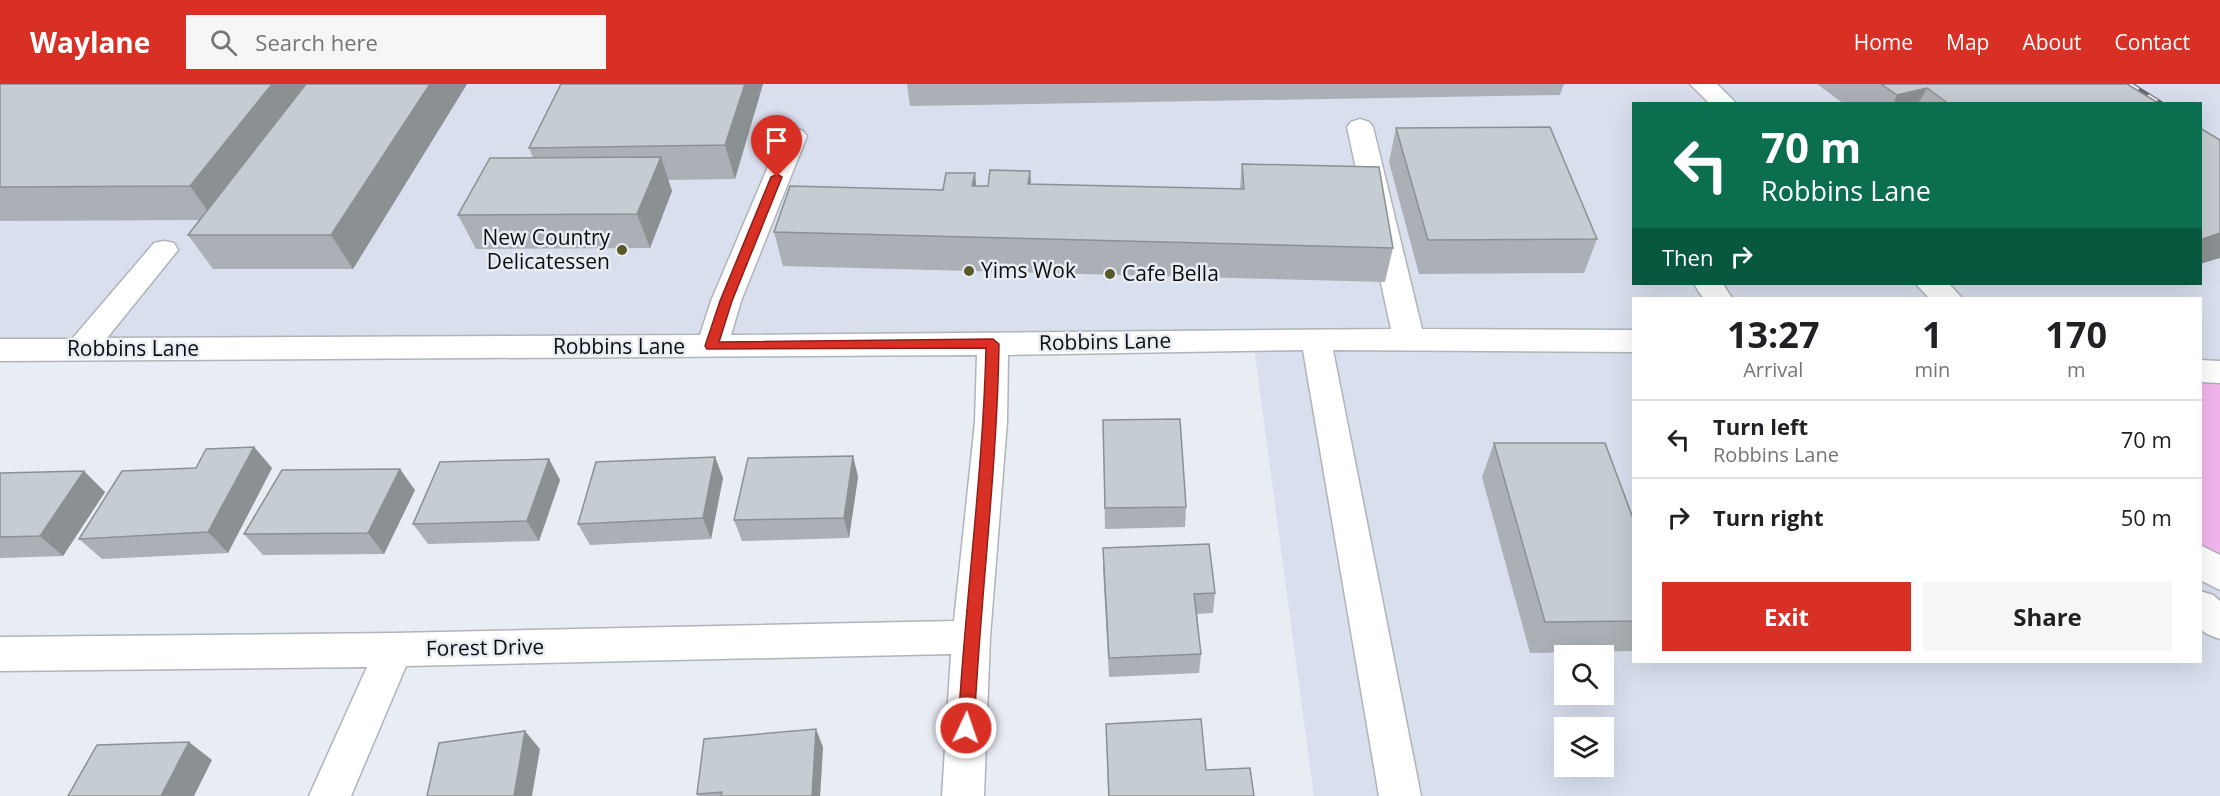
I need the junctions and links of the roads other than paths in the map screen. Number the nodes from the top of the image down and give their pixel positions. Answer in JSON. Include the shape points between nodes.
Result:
{"nodes":[{"id":1,"x":1702,"y":84,"type":"edge"},
{"id":2,"x":1723,"y":102,"type":"edge"},
{"id":3,"x":1360,"y":127,"type":"dead end"},
{"id":4,"x":794,"y":136,"type":"dead end"},
{"id":5,"x":164,"y":250,"type":"dead end"},
{"id":6,"x":1932,"y":285,"type":"edge"},
{"id":7,"x":1946,"y":297,"type":"edge"},
{"id":8,"x":1316,"y":339,"type":"junction"},
{"id":9,"x":1409,"y":340,"type":"junction"},
{"id":10,"x":1632,"y":341,"type":"edge"},
{"id":11,"x":993,"y":344,"type":"junction"},
{"id":12,"x":712,"y":346,"type":"junction"},
{"id":13,"x":0,"y":350,"type":"edge"},
{"id":14,"x":80,"y":350,"type":"junction"},
{"id":15,"x":2202,"y":371,"type":"edge"},
{"id":16,"x":2220,"y":372,"type":"edge"},
{"id":17,"x":2202,"y":562,"type":"edge"},
{"id":18,"x":2220,"y":575,"type":"edge"},
{"id":19,"x":2202,"y":608,"type":"edge"},
{"id":20,"x":2220,"y":623,"type":"edge"},
{"id":21,"x":971,"y":637,"type":"junction"},
{"id":22,"x":394,"y":650,"type":"junction"},
{"id":23,"x":0,"y":654,"type":"edge"},
{"id":24,"x":330,"y":796,"type":"edge"},
{"id":25,"x":963,"y":796,"type":"edge"},
{"id":26,"x":1400,"y":796,"type":"edge"}],
"edges":[{"from":1,"to":2,"type":"street"},
{"from":3,"to":9,"type":"street"},
{"from":4,"to":12,"type":"street","via":[[726,301]]},
{"from":5,"to":14,"type":"street"},
{"from":6,"to":7,"type":"street"},
{"from":8,"to":9,"type":"street","name":"Robbins Lane"},
{"from":8,"to":11,"type":"street","name":"Robbins Lane"},
{"from":8,"to":26,"type":"street"},
{"from":9,"to":10,"type":"street","name":"Robbins Lane"},
{"from":11,"to":12,"type":"street","name":"Robbins Lane"},
{"from":11,"to":21,"type":"street","via":[[991,422]]},
{"from":12,"to":14,"type":"street","name":"Robbins Lane"},
{"from":13,"to":14,"type":"street","name":"Robbins Lane"},
{"from":15,"to":16,"type":"street"},
{"from":17,"to":18,"type":"street"},
{"from":19,"to":20,"type":"street"},
{"from":21,"to":22,"type":"street","name":"Forest Drive"},
{"from":21,"to":25,"type":"street"},
{"from":22,"to":23,"type":"street","name":"Forest Drive"},
{"from":22,"to":24,"type":"street"}]}
